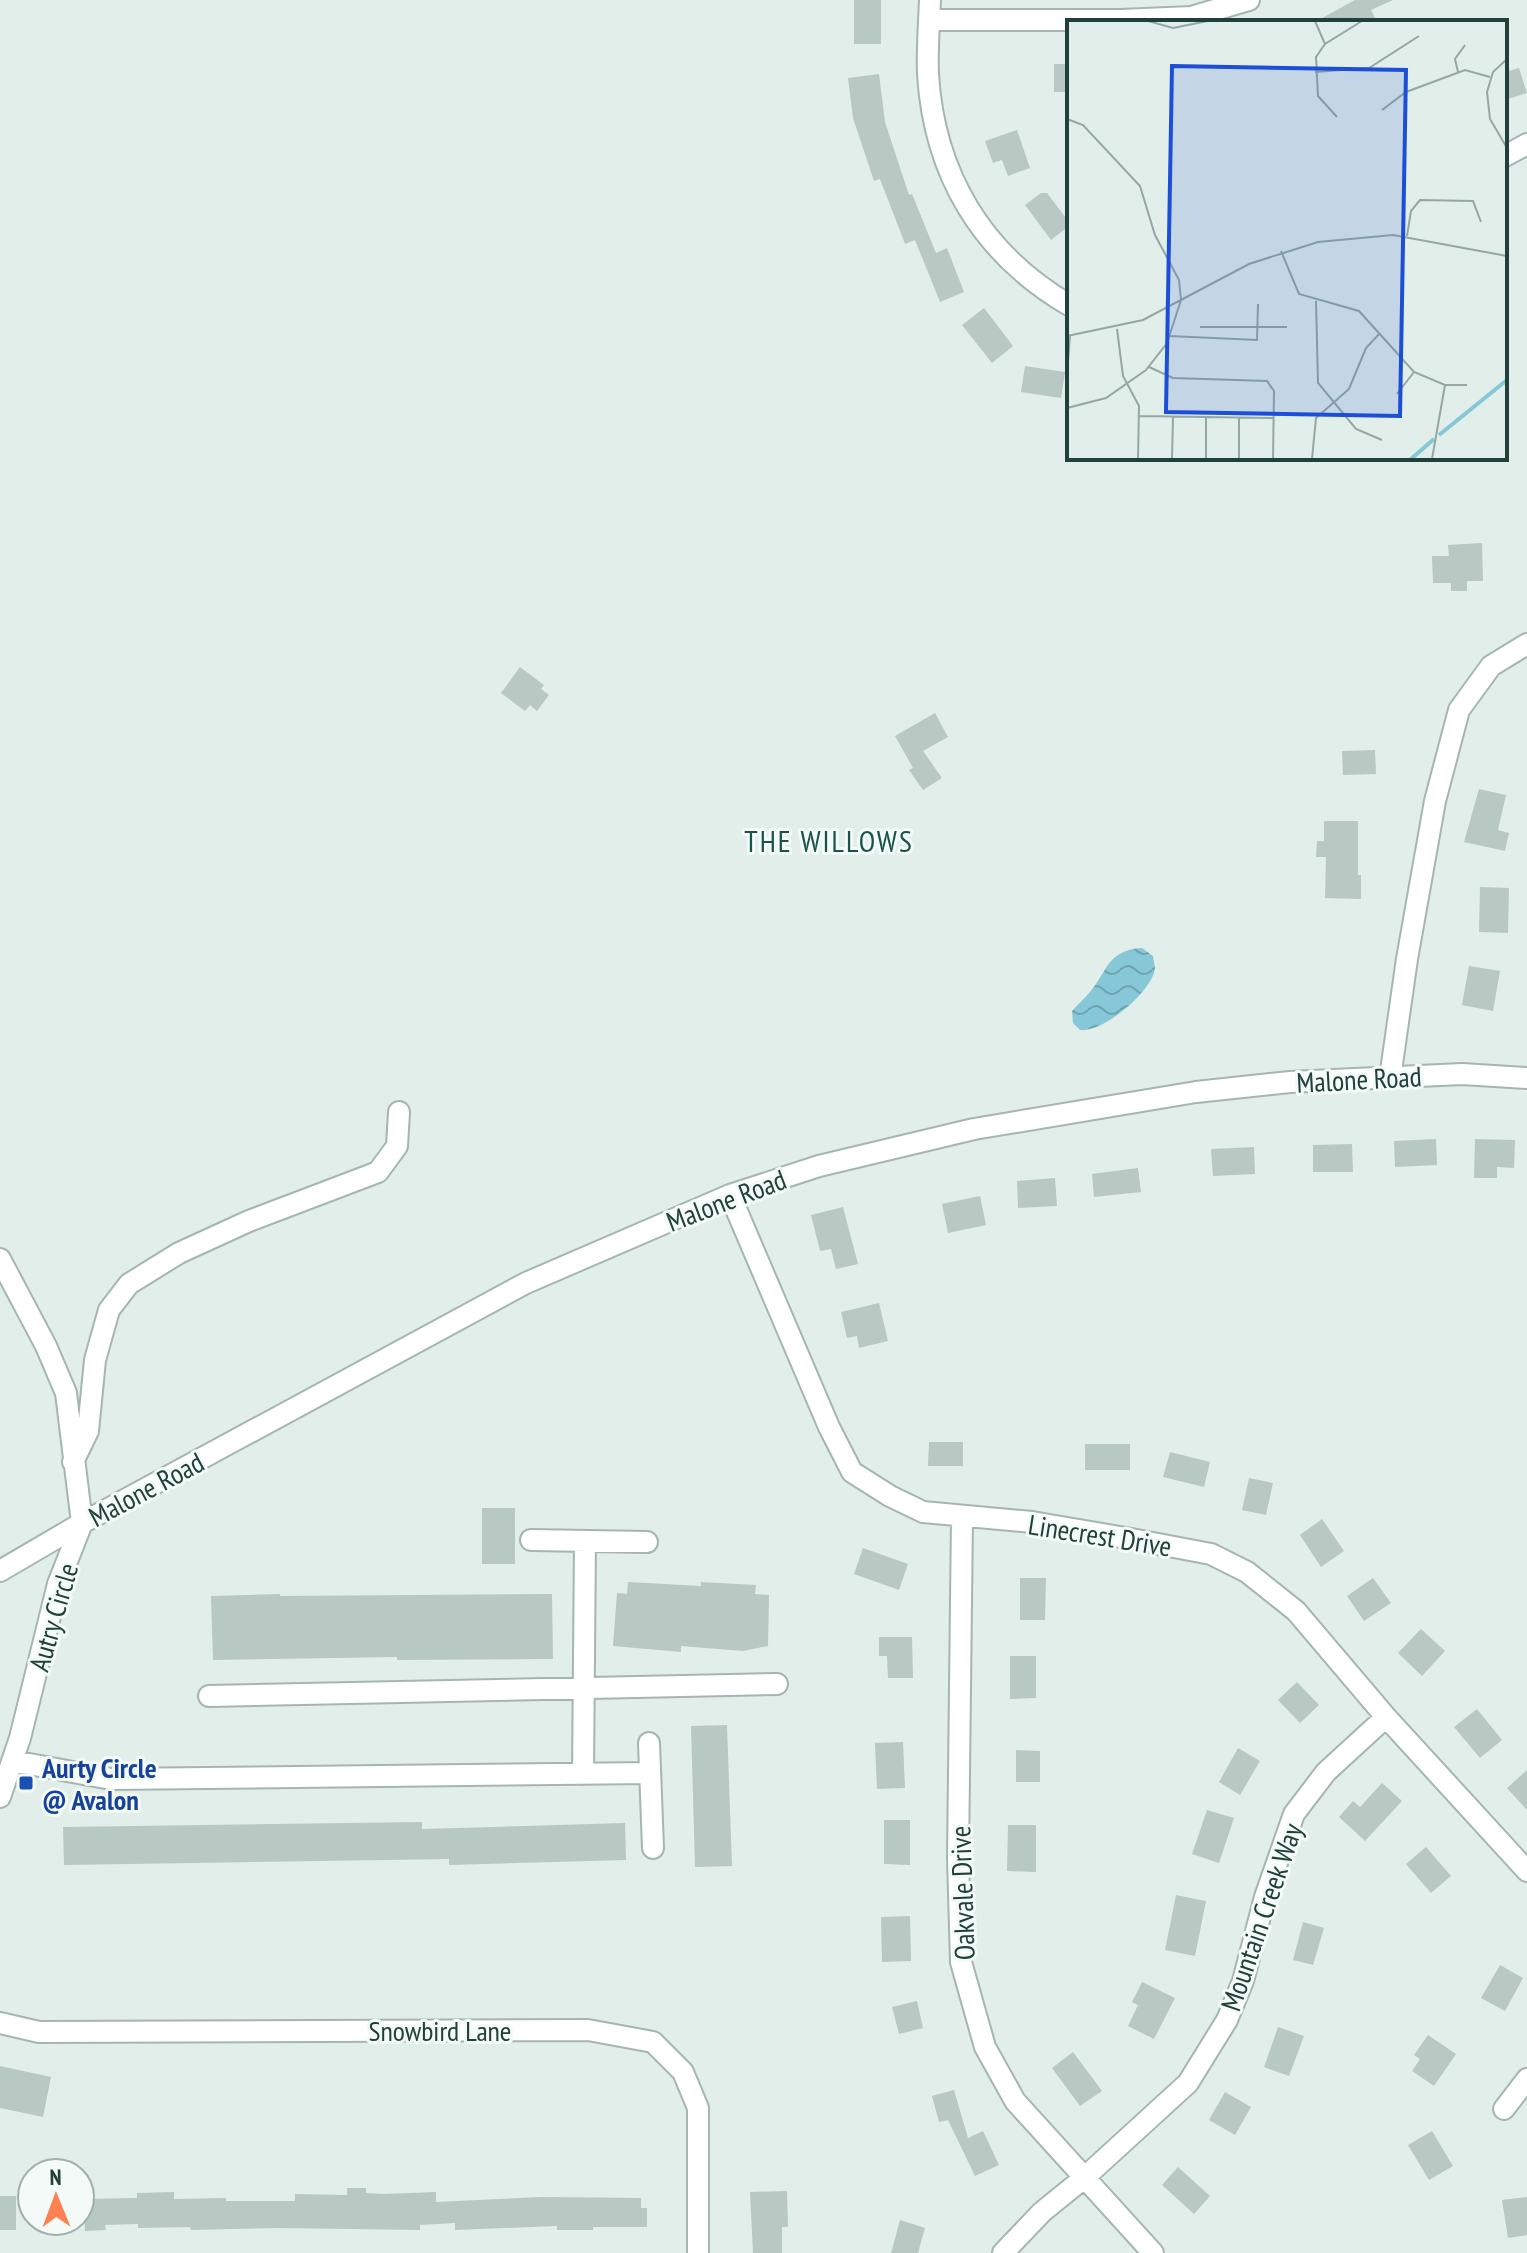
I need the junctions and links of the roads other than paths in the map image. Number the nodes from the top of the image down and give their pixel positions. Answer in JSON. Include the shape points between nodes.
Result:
{"nodes":[{"id":1,"x":1249,"y":0,"type":"edge"},
{"id":2,"x":930,"y":10,"type":"edge"},
{"id":3,"x":1527,"y":144,"type":"edge"},
{"id":4,"x":1507,"y":155,"type":"edge"},
{"id":5,"x":1067,"y":304,"type":"edge"},
{"id":6,"x":1527,"y":644,"type":"edge"},
{"id":7,"x":1390,"y":1078,"type":"junction"},
{"id":8,"x":1527,"y":1078,"type":"edge"},
{"id":9,"x":399,"y":1112,"type":"dead end"},
{"id":10,"x":730,"y":1195,"type":"junction"},
{"id":11,"x":0,"y":1259,"type":"edge"},
{"id":12,"x":73,"y":1462,"type":"junction"},
{"id":13,"x":962,"y":1517,"type":"junction"},
{"id":14,"x":82,"y":1523,"type":"junction"},
{"id":15,"x":531,"y":1540,"type":"dead end"},
{"id":16,"x":585,"y":1541,"type":"junction"},
{"id":17,"x":647,"y":1542,"type":"dead end"},
{"id":18,"x":0,"y":1571,"type":"edge"},
{"id":19,"x":777,"y":1684,"type":"dead end"},
{"id":20,"x":584,"y":1688,"type":"junction"},
{"id":21,"x":209,"y":1696,"type":"dead end"},
{"id":22,"x":1386,"y":1717,"type":"junction"},
{"id":23,"x":649,"y":1743,"type":"dead end"},
{"id":24,"x":13,"y":1761,"type":"junction"},
{"id":25,"x":650,"y":1773,"type":"junction"},
{"id":26,"x":583,"y":1774,"type":"junction"},
{"id":27,"x":0,"y":1797,"type":"edge"},
{"id":28,"x":653,"y":1848,"type":"dead end"},
{"id":29,"x":1527,"y":1871,"type":"edge"},
{"id":30,"x":0,"y":2023,"type":"edge"},
{"id":31,"x":1527,"y":2079,"type":"edge"},
{"id":32,"x":1504,"y":2109,"type":"dead end"},
{"id":33,"x":1084,"y":2178,"type":"junction"},
{"id":34,"x":698,"y":2253,"type":"edge"},
{"id":35,"x":1003,"y":2253,"type":"edge"},
{"id":36,"x":1153,"y":2253,"type":"edge"}],
"edges":[{"from":1,"to":2,"type":"street","via":[[1191,17],[1121,20]]},
{"from":2,"to":5,"type":"street","via":[[928,74],[935,127],[951,180],[996,246],[1038,287]]},
{"from":3,"to":4,"type":"street"},
{"from":6,"to":7,"type":"street","via":[[1491,666],[1459,710],[1435,801]]},
{"from":7,"to":8,"type":"street","name":"Malone Road"},
{"from":7,"to":10,"type":"street","name":"Malone Road","via":[[1196,1092],[974,1129],[819,1166]]},
{"from":9,"to":12,"type":"street","via":[[397,1146],[378,1172],[249,1221],[179,1253],[129,1284],[109,1310],[95,1360],[88,1431]]},
{"from":10,"to":13,"type":"street","name":"Linecrest Drive","via":[[852,1472],[923,1512]]},
{"from":10,"to":14,"type":"street","name":"Malone Road","via":[[526,1283]]},
{"from":11,"to":12,"type":"street","name":"Autry Circle","via":[[66,1393]]},
{"from":12,"to":14,"type":"street","name":"Autry Circle"},
{"from":13,"to":22,"type":"street","name":"Linecrest Drive","via":[[1032,1522],[1211,1554],[1247,1572],[1296,1611]]},
{"from":13,"to":33,"type":"street","name":"Oakvale Drive","via":[[961,1962],[985,2047],[1015,2101]]},
{"from":14,"to":18,"type":"street","name":"Malone Road"},
{"from":14,"to":24,"type":"street","name":"Autry Circle","via":[[58,1584]]},
{"from":15,"to":16,"type":"street"},
{"from":16,"to":17,"type":"street"},
{"from":16,"to":20,"type":"street"},
{"from":19,"to":20,"type":"street"},
{"from":20,"to":21,"type":"street"},
{"from":20,"to":26,"type":"street"},
{"from":22,"to":29,"type":"street","name":"Linecrest Drive"},
{"from":22,"to":33,"type":"street","name":"Mountain Creek Way","via":[[1326,1772],[1294,1814],[1243,1981],[1227,2020],[1188,2083]]},
{"from":23,"to":25,"type":"street"},
{"from":24,"to":26,"type":"street","via":[[111,1779]]},
{"from":24,"to":27,"type":"street","name":"Autry Circle"},
{"from":25,"to":26,"type":"street"},
{"from":25,"to":28,"type":"street"},
{"from":30,"to":34,"type":"street","name":"Snowbird Lane","via":[[39,2032],[588,2030],[653,2042],[683,2072],[698,2108]]},
{"from":31,"to":32,"type":"street"},
{"from":33,"to":35,"type":"street","name":"Mountain Creek Way"},
{"from":33,"to":36,"type":"street","name":"Oakvale Drive"}]}
